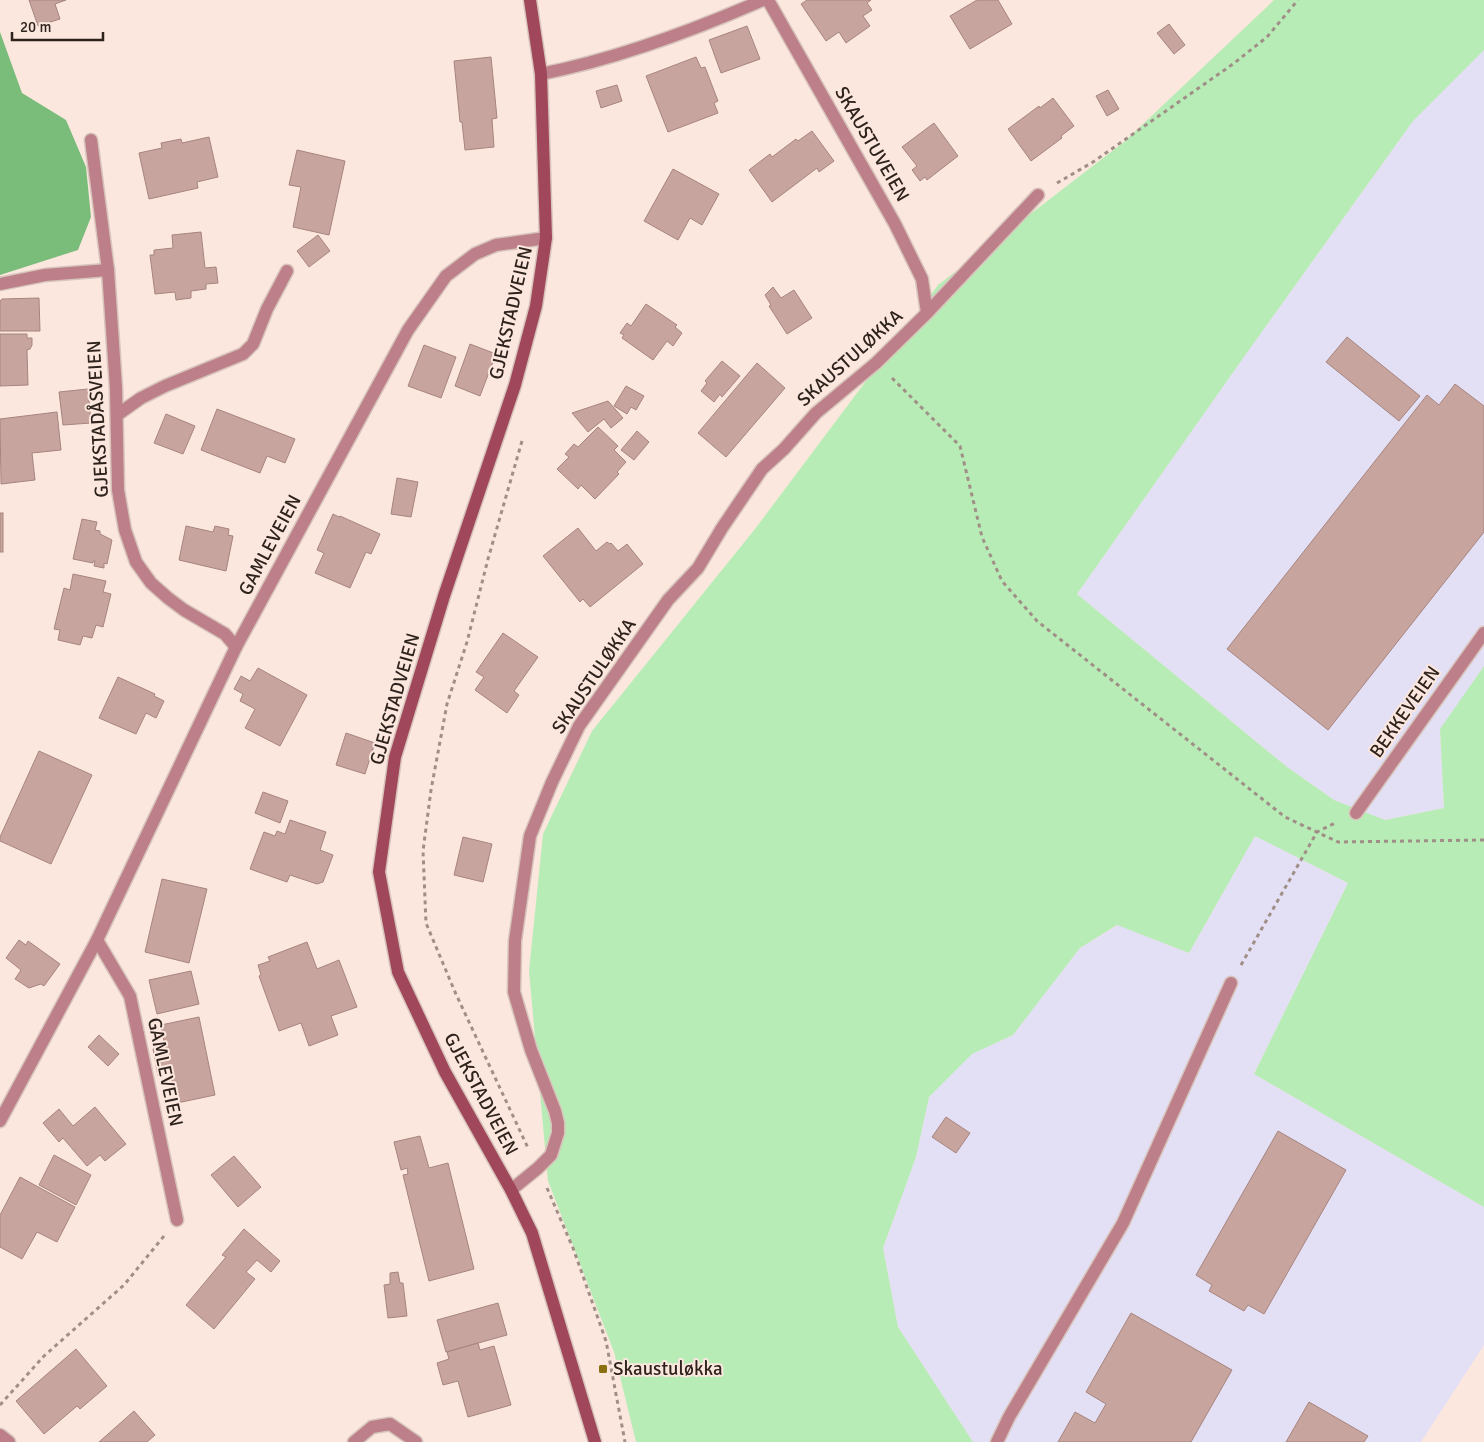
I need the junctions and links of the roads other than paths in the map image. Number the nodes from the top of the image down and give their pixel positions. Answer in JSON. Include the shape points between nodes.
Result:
{"nodes":[{"id":1,"x":530,"y":0,"type":"edge"},
{"id":2,"x":763,"y":0,"type":"edge"},
{"id":3,"x":768,"y":0,"type":"edge"},
{"id":4,"x":541,"y":74,"type":"junction"},
{"id":5,"x":91,"y":140,"type":"dead end"},
{"id":6,"x":1038,"y":195,"type":"road end"},
{"id":7,"x":546,"y":238,"type":"junction"},
{"id":8,"x":108,"y":270,"type":"junction"},
{"id":9,"x":287,"y":271,"type":"dead end"},
{"id":10,"x":0,"y":284,"type":"edge"},
{"id":11,"x":927,"y":313,"type":"junction"},
{"id":12,"x":117,"y":415,"type":"junction"},
{"id":13,"x":1484,"y":634,"type":"edge"},
{"id":14,"x":236,"y":647,"type":"junction"},
{"id":15,"x":1356,"y":813,"type":"road end"},
{"id":16,"x":97,"y":940,"type":"junction"},
{"id":17,"x":1231,"y":983,"type":"road end"},
{"id":18,"x":0,"y":1121,"type":"edge"},
{"id":19,"x":511,"y":1190,"type":"junction"},
{"id":20,"x":178,"y":1220,"type":"road end"},
{"id":21,"x":0,"y":1435,"type":"edge"},
{"id":22,"x":8,"y":1442,"type":"edge"},
{"id":23,"x":354,"y":1442,"type":"edge"},
{"id":24,"x":416,"y":1442,"type":"edge"},
{"id":25,"x":595,"y":1442,"type":"edge"},
{"id":26,"x":997,"y":1442,"type":"edge"}],
"edges":[{"from":1,"to":4,"type":"street","name":"GJEKSTADVEIEN"},
{"from":2,"to":4,"type":"street","via":[[700,27],[612,56]]},
{"from":3,"to":11,"type":"street","name":"SKAUSTUVEIEN","via":[[895,224],[922,279]]},
{"from":4,"to":7,"type":"street","name":"GJEKSTADVEIEN"},
{"from":5,"to":8,"type":"street","name":"GJEKSTADÅSVEIEN"},
{"from":6,"to":11,"type":"street","name":"SKAUSTULØKKA"},
{"from":7,"to":14,"type":"street","name":"GAMLEVEIEN","via":[[496,245],[475,254],[446,276],[408,330]]},
{"from":7,"to":19,"type":"street","name":"GJEKSTADVEIEN","via":[[536,306],[515,385],[444,596],[395,757],[379,872],[398,972],[445,1072]]},
{"from":8,"to":10,"type":"street","via":[[45,275]]},
{"from":8,"to":12,"type":"street","name":"GJEKSTADÅSVEIEN"},
{"from":9,"to":12,"type":"street","via":[[252,344],[243,354],[165,386]]},
{"from":11,"to":19,"type":"street","name":"SKAUSTULØKKA","via":[[876,363],[816,412],[762,469],[698,568],[668,600],[579,726],[552,782],[530,836],[515,942],[514,992],[555,1110],[558,1133],[551,1155]]},
{"from":12,"to":14,"type":"street","name":"GJEKSTADÅSVEIEN","via":[[119,498],[136,562],[151,583],[168,598],[225,634]]},
{"from":13,"to":15,"type":"street","name":"BEKKEVEIEN"},
{"from":14,"to":16,"type":"street","name":"GAMLEVEIEN"},
{"from":16,"to":18,"type":"street","name":"GAMLEVEIEN"},
{"from":16,"to":20,"type":"street","name":"GAMLEVEIEN","via":[[130,996]]},
{"from":17,"to":26,"type":"street","via":[[1123,1223],[1008,1417]]},
{"from":19,"to":25,"type":"street","name":"GJEKSTADVEIEN","via":[[532,1233]]},
{"from":21,"to":22,"type":"street"},
{"from":23,"to":24,"type":"street","via":[[372,1427],[390,1424]]}]}
